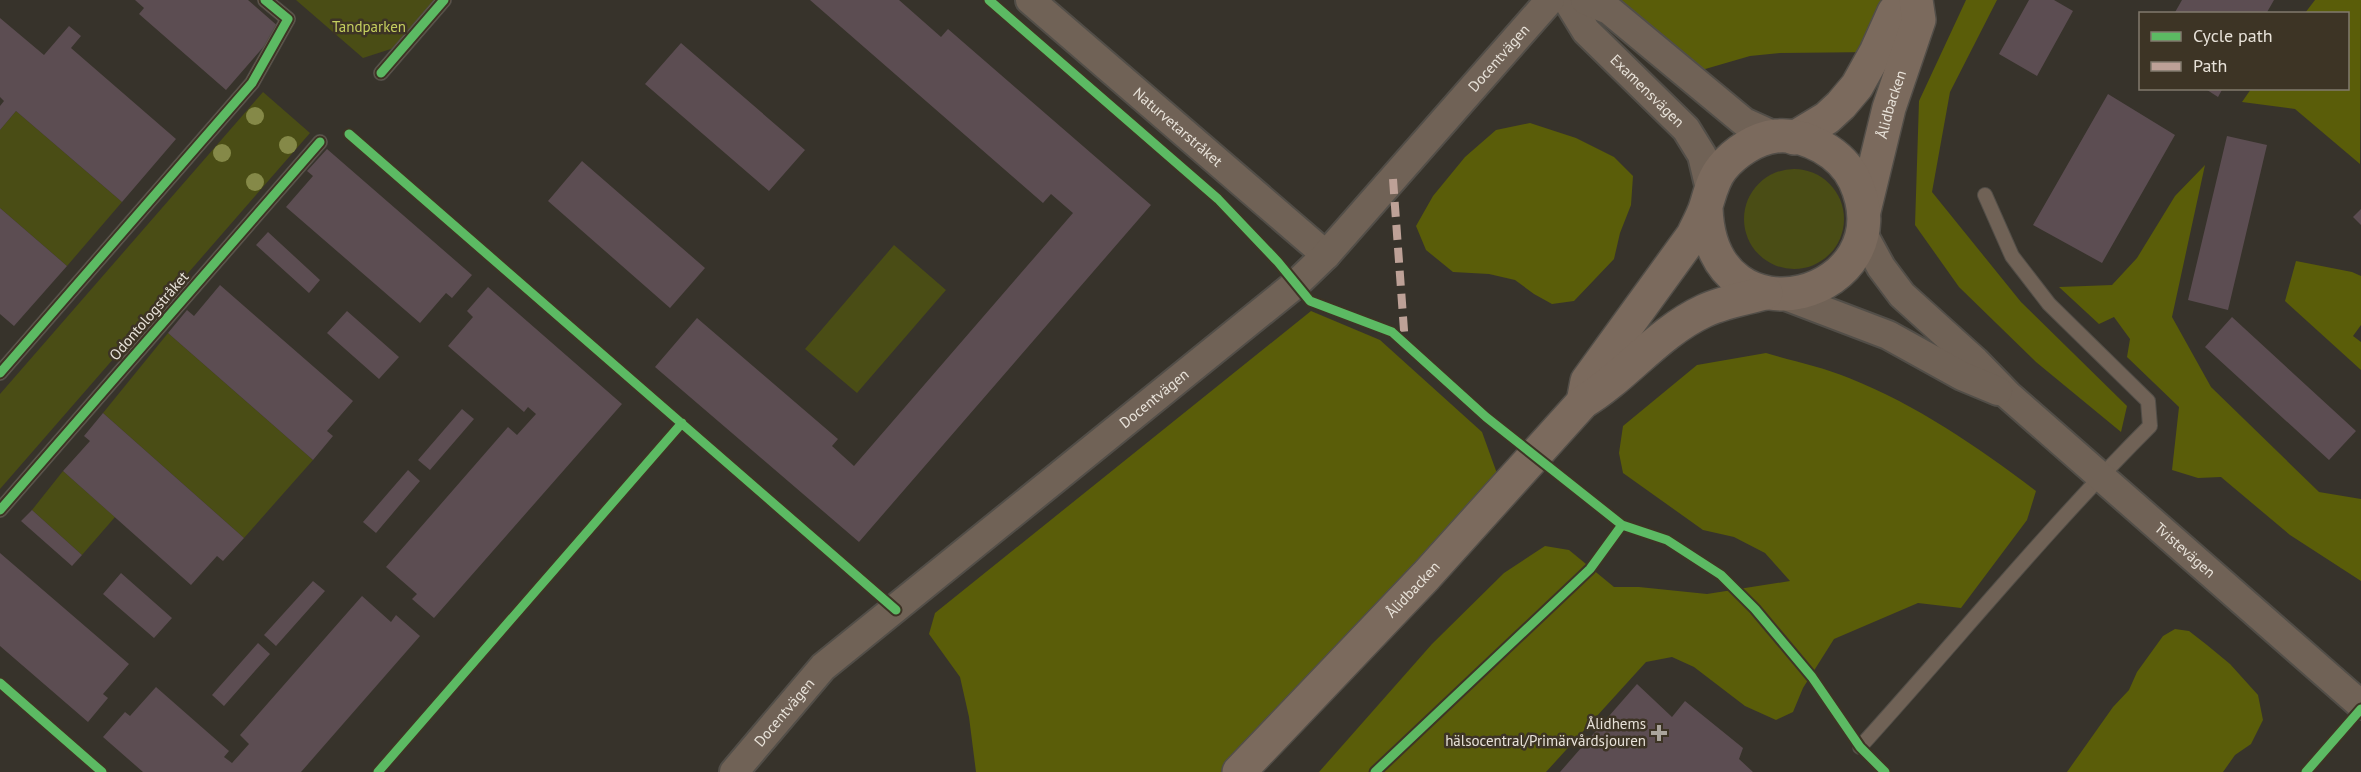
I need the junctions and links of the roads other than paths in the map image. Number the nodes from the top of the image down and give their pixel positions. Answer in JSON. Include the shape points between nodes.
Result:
{"nodes":[{"id":1,"x":265,"y":0,"type":"edge"},
{"id":2,"x":444,"y":0,"type":"edge"},
{"id":3,"x":1030,"y":0,"type":"edge"},
{"id":4,"x":1551,"y":0,"type":"edge"},
{"id":5,"x":1567,"y":0,"type":"edge"},
{"id":6,"x":1585,"y":0,"type":"edge"},
{"id":7,"x":1910,"y":0,"type":"edge"},
{"id":8,"x":1916,"y":0,"type":"edge"},
{"id":9,"x":381,"y":73,"type":"dead end"},
{"id":10,"x":1785,"y":137,"type":"junction"},
{"id":11,"x":320,"y":142,"type":"dead end"},
{"id":12,"x":1985,"y":195,"type":"dead end"},
{"id":13,"x":1708,"y":199,"type":"junction"},
{"id":14,"x":1863,"y":222,"type":"junction"},
{"id":15,"x":1326,"y":255,"type":"junction"},
{"id":16,"x":1775,"y":294,"type":"junction"},
{"id":17,"x":0,"y":373,"type":"edge"},
{"id":18,"x":2008,"y":395,"type":"junction"},
{"id":19,"x":1583,"y":402,"type":"junction"},
{"id":20,"x":2100,"y":476,"type":"junction"},
{"id":21,"x":0,"y":510,"type":"edge"},
{"id":22,"x":2361,"y":705,"type":"edge"},
{"id":23,"x":1860,"y":747,"type":"dead end"},
{"id":24,"x":734,"y":772,"type":"edge"},
{"id":25,"x":1239,"y":772,"type":"edge"}],
"edges":[{"from":1,"to":17,"type":"lane","via":[[288,19],[252,83]]},
{"from":2,"to":9,"type":"lane"},
{"from":3,"to":15,"type":"street","name":"Naturvetarstråket"},
{"from":4,"to":15,"type":"street","name":"Docentvägen"},
{"from":5,"to":13,"type":"street","name":"Examensvägen","via":[[1586,31],[1686,129],[1701,155]]},
{"from":6,"to":10,"type":"street","via":[[1609,10],[1744,122]]},
{"from":7,"to":10,"type":"main road","name":"Ålidbacken","via":[[1894,12],[1857,86],[1841,105],[1827,118]]},
{"from":8,"to":14,"type":"main road","name":"Ålidbacken","via":[[1919,20],[1889,108]]},
{"from":10,"to":13,"type":"main road","name":"Ålidbacken","via":[[1754,144],[1737,153],[1721,169]]},
{"from":10,"to":14,"type":"main road","via":[[1814,143],[1834,155],[1851,174],[1860,194]]},
{"from":11,"to":21,"type":"lane","name":"Odontologstråket"},
{"from":12,"to":20,"type":"lane","via":[[2012,256],[2049,304],[2148,401],[2150,426]]},
{"from":13,"to":16,"type":"main road","via":[[1706,228],[1712,248],[1726,269],[1744,284]]},
{"from":13,"to":19,"type":"main road","name":"Ålidbacken","via":[[1693,235],[1587,381]]},
{"from":14,"to":16,"type":"main road","name":"Ålidbacken","via":[[1855,253],[1836,276],[1810,291]]},
{"from":14,"to":18,"type":"street","name":"Tvistevägen","via":[[1881,267],[1902,295]]},
{"from":15,"to":24,"type":"street","name":"Docentvägen","via":[[1297,283],[824,667]]},
{"from":16,"to":18,"type":"street","name":"Tvistevägen","via":[[1888,335],[1962,376]]},
{"from":16,"to":19,"type":"main road","name":"Ålidbacken","via":[[1704,311]]},
{"from":18,"to":20,"type":"street","name":"Tvistevägen"},
{"from":19,"to":25,"type":"main road","name":"Ålidbacken","via":[[1426,576]]},
{"from":20,"to":22,"type":"street","name":"Tvistevägen"},
{"from":20,"to":23,"type":"lane"}]}
